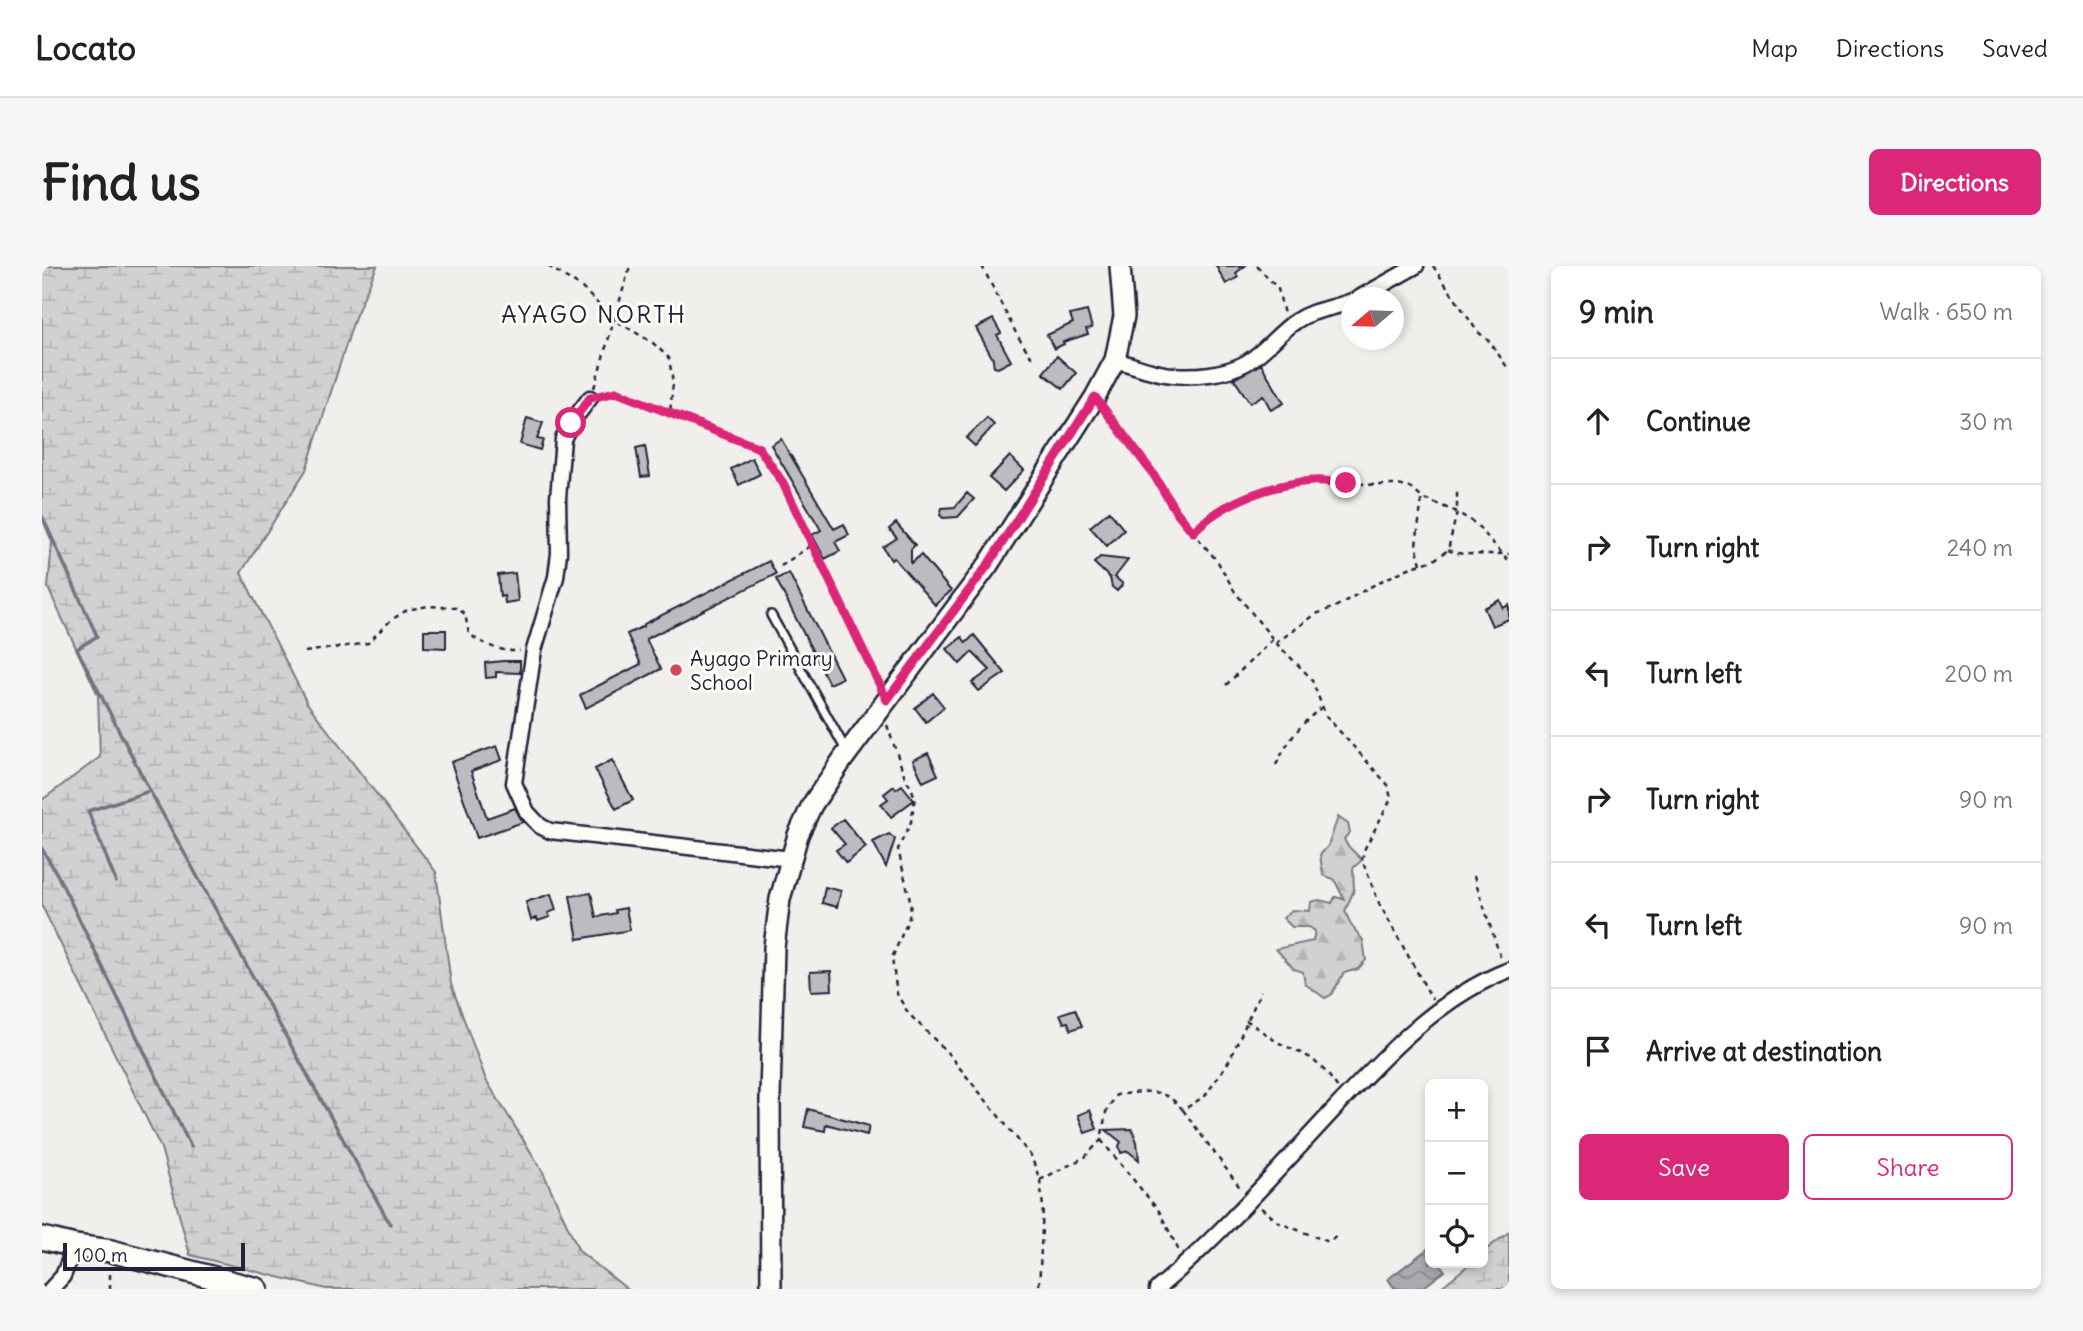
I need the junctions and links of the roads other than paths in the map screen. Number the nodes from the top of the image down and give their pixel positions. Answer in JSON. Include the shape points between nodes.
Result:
{"nodes":[{"id":1,"x":1120,"y":266,"type":"edge"},
{"id":2,"x":1416,"y":266,"type":"edge"},
{"id":3,"x":1379,"y":287,"type":"edge"},
{"id":4,"x":1341,"y":306,"type":"edge"},
{"id":5,"x":1115,"y":360,"type":"junction"},
{"id":6,"x":590,"y":398,"type":"road end"},
{"id":7,"x":771,"y":615,"type":"dead end"},
{"id":8,"x":848,"y":752,"type":"junction"},
{"id":9,"x":791,"y":859,"type":"junction"},
{"id":10,"x":1507,"y":971,"type":"edge"},
{"id":11,"x":42,"y":1238,"type":"edge"},
{"id":12,"x":75,"y":1246,"type":"junction"},
{"id":13,"x":51,"y":1289,"type":"edge"},
{"id":14,"x":257,"y":1289,"type":"edge"},
{"id":15,"x":771,"y":1289,"type":"edge"},
{"id":16,"x":1157,"y":1289,"type":"edge"}],
"edges":[{"from":1,"to":5,"type":"street","via":[[1124,316]]},
{"from":2,"to":3,"type":"street"},
{"from":4,"to":5,"type":"street","via":[[1312,312],[1248,362],[1231,369],[1171,376]]},
{"from":5,"to":8,"type":"street","via":[[988,565]]},
{"from":6,"to":9,"type":"street","via":[[563,439],[556,577],[534,650],[514,783],[527,812],[550,831]]},
{"from":7,"to":8,"type":"lane"},
{"from":8,"to":9,"type":"street","via":[[812,806]]},
{"from":9,"to":15,"type":"street","via":[[774,947],[769,1097]]},
{"from":10,"to":16,"type":"street","via":[[1474,985],[1438,1011],[1371,1070],[1200,1252]]},
{"from":11,"to":12,"type":"main road"},
{"from":12,"to":13,"type":"street","via":[[63,1276]]},
{"from":12,"to":14,"type":"main road"}]}
